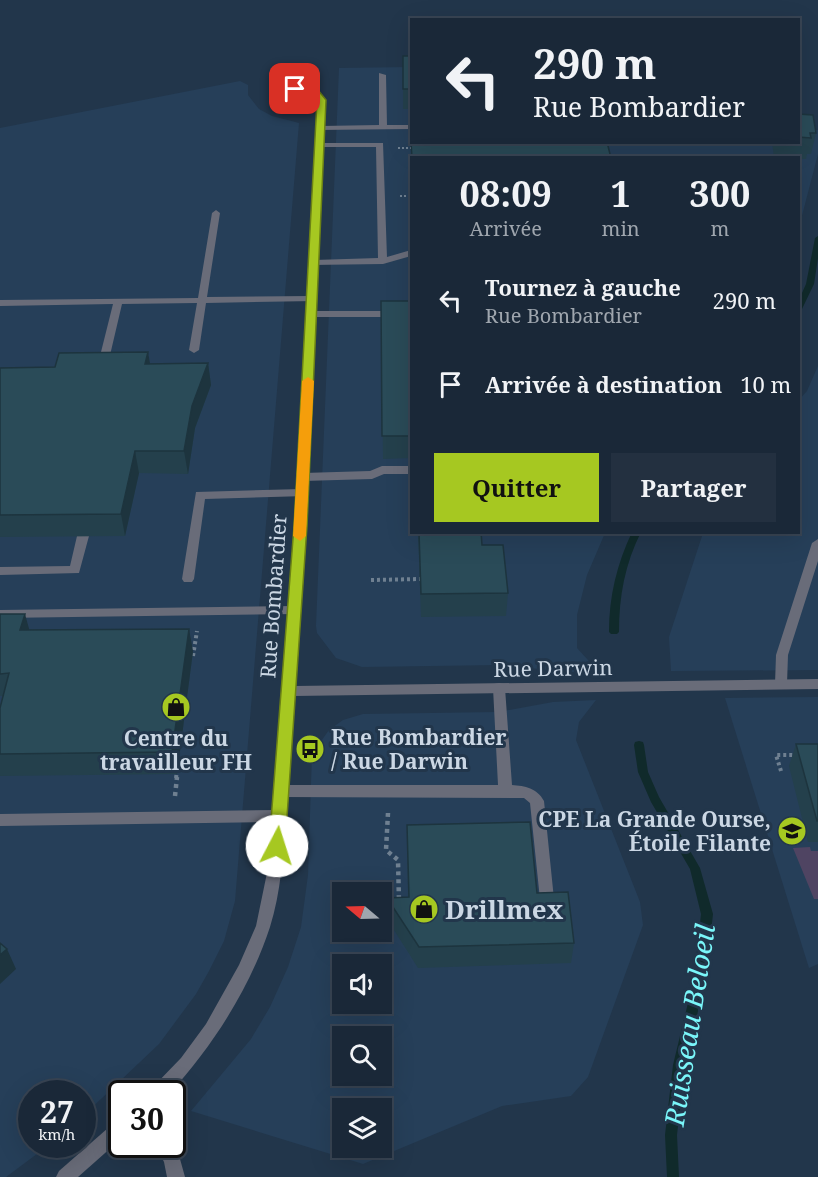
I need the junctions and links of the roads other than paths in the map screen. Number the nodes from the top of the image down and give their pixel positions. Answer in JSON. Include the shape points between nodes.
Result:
{"nodes":[{"id":1,"x":382,"y":75,"type":"dead end"},
{"id":2,"x":295,"y":89,"type":"dead end"},
{"id":3,"x":383,"y":127,"type":"junction"},
{"id":4,"x":410,"y":127,"type":"edge"},
{"id":5,"x":321,"y":128,"type":"junction"},
{"id":6,"x":320,"y":145,"type":"junction"},
{"id":7,"x":595,"y":147,"type":"edge"},
{"id":8,"x":610,"y":155,"type":"junction"},
{"id":9,"x":590,"y":156,"type":"edge"},
{"id":10,"x":620,"y":156,"type":"edge"},
{"id":11,"x":216,"y":213,"type":"dead end"},
{"id":12,"x":410,"y":253,"type":"edge"},
{"id":13,"x":383,"y":261,"type":"junction"},
{"id":14,"x":314,"y":263,"type":"junction"},
{"id":15,"x":312,"y":299,"type":"junction"},
{"id":16,"x":202,"y":301,"type":"junction"},
{"id":17,"x":118,"y":302,"type":"junction"},
{"id":18,"x":0,"y":303,"type":"edge"},
{"id":19,"x":410,"y":308,"type":"edge"},
{"id":20,"x":312,"y":314,"type":"junction"},
{"id":21,"x":194,"y":350,"type":"dead end"},
{"id":22,"x":100,"y":375,"type":"edge"},
{"id":23,"x":410,"y":470,"type":"edge"},
{"id":24,"x":303,"y":477,"type":"junction"},
{"id":25,"x":302,"y":493,"type":"junction"},
{"id":26,"x":83,"y":536,"type":"edge"},
{"id":27,"x":818,"y":543,"type":"edge"},
{"id":28,"x":816,"y":558,"type":"edge"},
{"id":29,"x":0,"y":571,"type":"edge"},
{"id":30,"x":188,"y":579,"type":"dead end"},
{"id":31,"x":295,"y":610,"type":"junction"},
{"id":32,"x":0,"y":614,"type":"edge"},
{"id":33,"x":781,"y":684,"type":"junction"},
{"id":34,"x":818,"y":684,"type":"edge"},
{"id":35,"x":500,"y":688,"type":"junction"},
{"id":36,"x":289,"y":691,"type":"junction"},
{"id":37,"x":281,"y":791,"type":"junction"},
{"id":38,"x":505,"y":791,"type":"junction"},
{"id":39,"x":279,"y":816,"type":"junction"},
{"id":40,"x":0,"y":819,"type":"edge"},
{"id":41,"x":549,"y":913,"type":"edge"},
{"id":42,"x":171,"y":1080,"type":"edge"},
{"id":43,"x":108,"y":1139,"type":"edge"},
{"id":44,"x":171,"y":1158,"type":"edge"},
{"id":45,"x":65,"y":1177,"type":"edge"},
{"id":46,"x":176,"y":1177,"type":"edge"}],
"edges":[{"from":1,"to":3,"type":"street"},
{"from":2,"to":5,"type":"street","name":"Rue Bombardier","via":[[319,95]]},
{"from":3,"to":4,"type":"street"},
{"from":3,"to":5,"type":"street"},
{"from":5,"to":6,"type":"street","name":"Rue Bombardier"},
{"from":6,"to":13,"type":"street","via":[[380,145]]},
{"from":6,"to":14,"type":"street","name":"Rue Bombardier"},
{"from":7,"to":8,"type":"street"},
{"from":8,"to":9,"type":"street"},
{"from":8,"to":10,"type":"street"},
{"from":11,"to":16,"type":"street"},
{"from":12,"to":13,"type":"street"},
{"from":13,"to":14,"type":"street"},
{"from":14,"to":15,"type":"street","name":"Rue Bombardier"},
{"from":15,"to":16,"type":"street"},
{"from":15,"to":20,"type":"street","name":"Rue Bombardier"},
{"from":16,"to":17,"type":"street"},
{"from":16,"to":21,"type":"street"},
{"from":17,"to":18,"type":"street"},
{"from":17,"to":22,"type":"street"},
{"from":19,"to":20,"type":"street","via":[[390,314]]},
{"from":20,"to":24,"type":"street","name":"Rue Bombardier"},
{"from":23,"to":24,"type":"street"},
{"from":24,"to":25,"type":"street","name":"Rue Bombardier"},
{"from":25,"to":30,"type":"street","via":[[200,495]]},
{"from":25,"to":31,"type":"street","name":"Rue Bombardier"},
{"from":26,"to":29,"type":"street","via":[[75,570]]},
{"from":27,"to":28,"type":"street"},
{"from":28,"to":33,"type":"street","via":[[782,655]]},
{"from":31,"to":32,"type":"street"},
{"from":31,"to":36,"type":"street","name":"Rue Bombardier"},
{"from":33,"to":34,"type":"street","name":"Rue Darwin"},
{"from":33,"to":35,"type":"street","name":"Rue Darwin"},
{"from":35,"to":36,"type":"street","name":"Rue Darwin"},
{"from":35,"to":38,"type":"street"},
{"from":36,"to":37,"type":"street","name":"Rue Bombardier"},
{"from":37,"to":38,"type":"street"},
{"from":37,"to":39,"type":"street","name":"Rue Bombardier"},
{"from":38,"to":41,"type":"street","via":[[521,791],[537,801]]},
{"from":39,"to":40,"type":"street"},
{"from":39,"to":42,"type":"street","name":"Rue Bombardier","via":[[269,901],[255,948],[212,1029]]},
{"from":43,"to":45,"type":"street"},
{"from":44,"to":46,"type":"street"}]}
